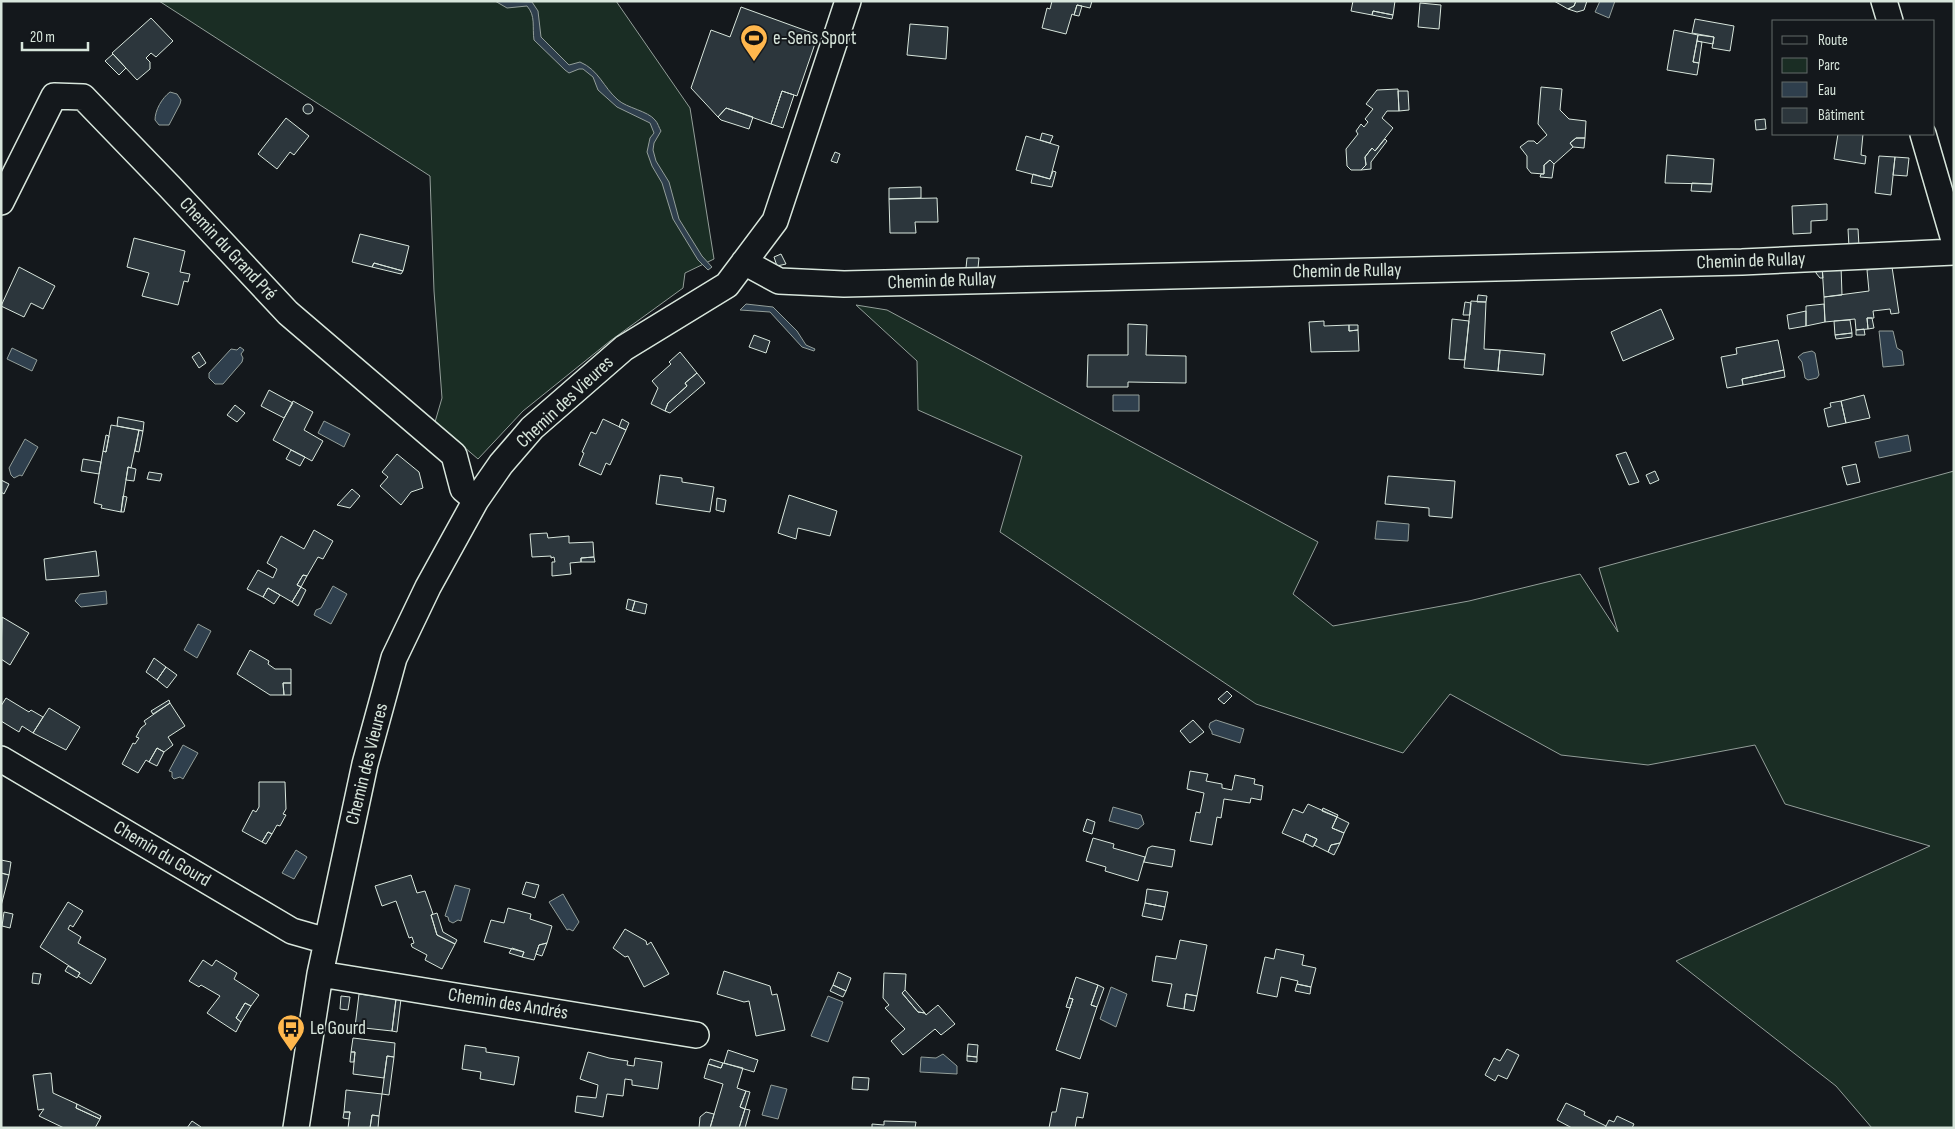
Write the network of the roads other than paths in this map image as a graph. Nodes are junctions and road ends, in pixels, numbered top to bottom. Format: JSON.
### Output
{"nodes":[{"id":1,"x":848,"y":1,"type":"edge"},
{"id":2,"x":1884,"y":1,"type":"edge"},
{"id":3,"x":1890,"y":20,"type":"edge"},
{"id":4,"x":1923,"y":135,"type":"edge"},
{"id":5,"x":1,"y":202,"type":"edge"},
{"id":6,"x":1954,"y":240,"type":"edge"},
{"id":7,"x":1954,"y":252,"type":"edge"},
{"id":8,"x":744,"y":262,"type":"junction"},
{"id":9,"x":476,"y":500,"type":"junction"},
{"id":10,"x":1,"y":759,"type":"edge"},
{"id":11,"x":327,"y":941,"type":"junction"},
{"id":12,"x":320,"y":974,"type":"junction"},
{"id":13,"x":696,"y":1034,"type":"dead end"},
{"id":14,"x":296,"y":1128,"type":"edge"}],
"edges":[{"from":1,"to":8,"type":"street","name":"Chemin des Vieures"},
{"from":2,"to":3,"type":"street"},
{"from":4,"to":6,"type":"street"},
{"from":5,"to":9,"type":"street","name":"Chemin du Grand Pré"},
{"from":7,"to":8,"type":"street","name":"Chemin de Rullay"},
{"from":8,"to":9,"type":"street","name":"Chemin des Vieures"},
{"from":9,"to":11,"type":"street","name":"Chemin des Vieures"},
{"from":10,"to":11,"type":"street","name":"Chemin du Gourd"},
{"from":11,"to":12,"type":"street"},
{"from":12,"to":13,"type":"street","name":"Chemin des Andrés"},
{"from":12,"to":14,"type":"street"}]}
